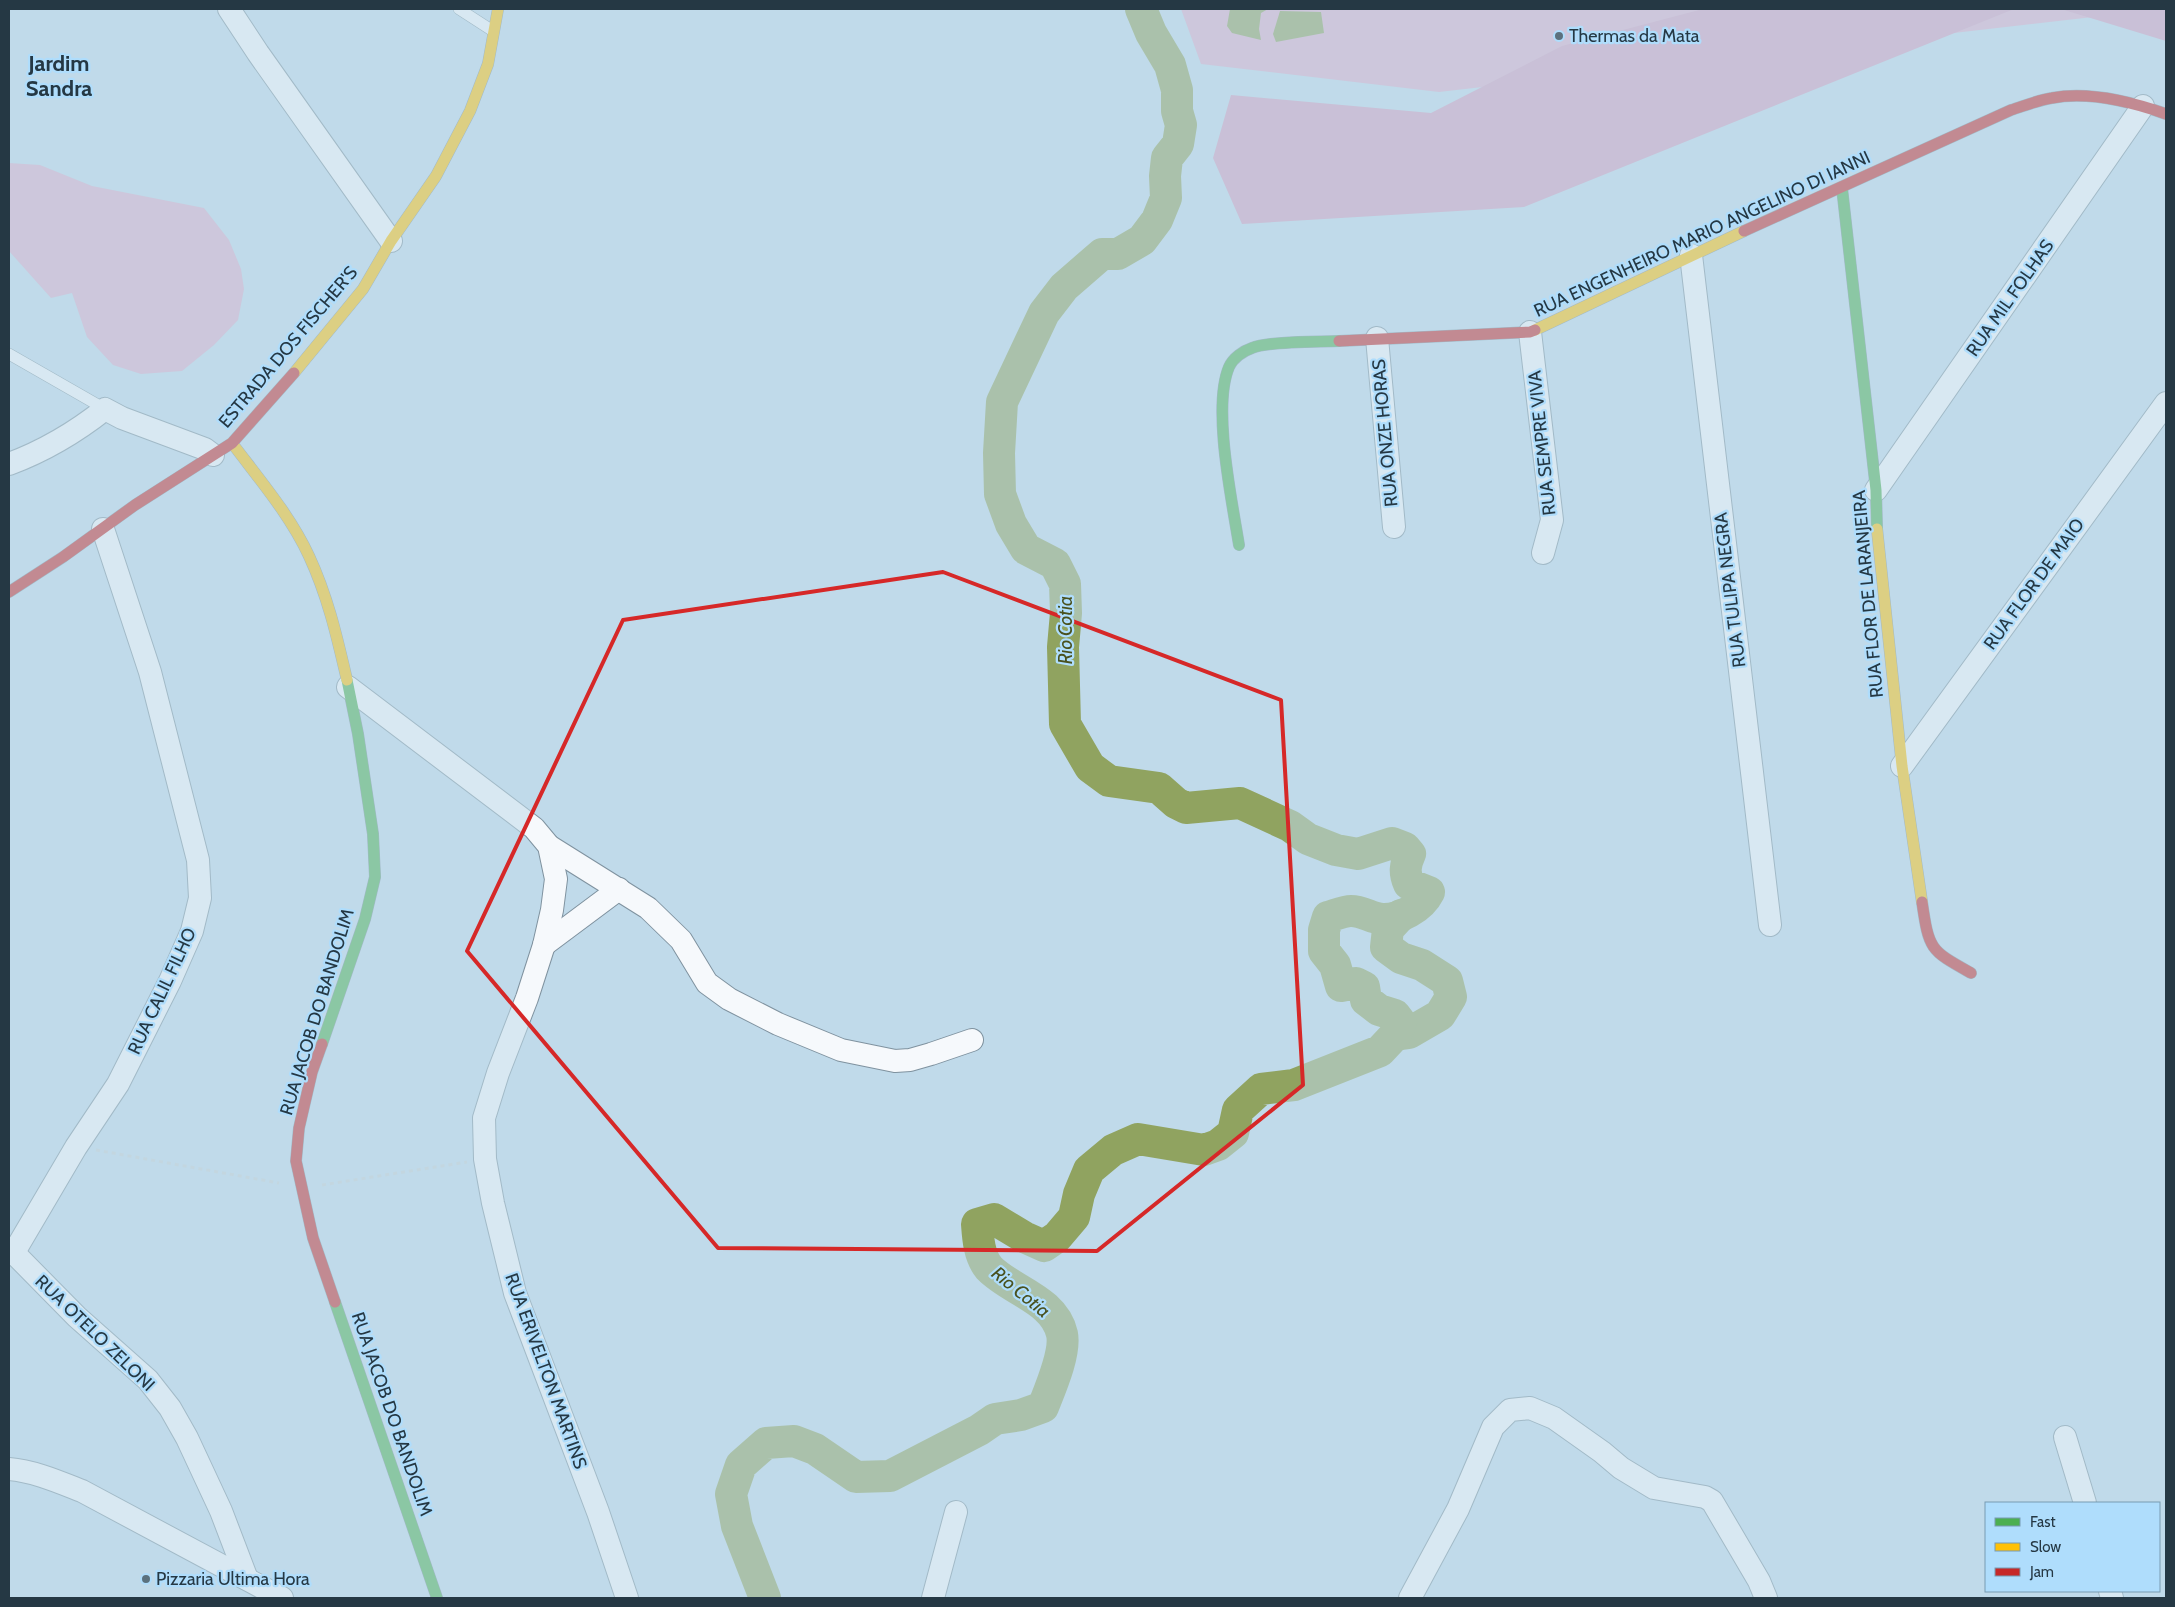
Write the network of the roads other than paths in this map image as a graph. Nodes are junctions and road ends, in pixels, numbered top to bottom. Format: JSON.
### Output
{"nodes":[{"id":1,"x":229,"y":9,"type":"edge"},
{"id":2,"x":459,"y":9,"type":"edge"},
{"id":3,"x":498,"y":9,"type":"edge"},
{"id":4,"x":493,"y":31,"type":"junction"},
{"id":5,"x":2143,"y":106,"type":"junction"},
{"id":6,"x":2166,"y":114,"type":"edge"},
{"id":7,"x":1842,"y":188,"type":"junction"},
{"id":8,"x":391,"y":241,"type":"junction"},
{"id":9,"x":1691,"y":255,"type":"junction"},
{"id":10,"x":1530,"y":332,"type":"junction"},
{"id":11,"x":1377,"y":338,"type":"junction"},
{"id":12,"x":9,"y":354,"type":"edge"},
{"id":13,"x":2166,"y":402,"type":"edge"},
{"id":14,"x":105,"y":409,"type":"junction"},
{"id":15,"x":232,"y":443,"type":"junction"},
{"id":16,"x":213,"y":455,"type":"junction"},
{"id":17,"x":9,"y":464,"type":"edge"},
{"id":18,"x":1876,"y":490,"type":"junction"},
{"id":19,"x":1394,"y":527,"type":"dead end"},
{"id":20,"x":103,"y":529,"type":"junction"},
{"id":21,"x":1239,"y":545,"type":"dead end"},
{"id":22,"x":1543,"y":553,"type":"dead end"},
{"id":23,"x":9,"y":592,"type":"edge"},
{"id":24,"x":348,"y":687,"type":"junction"},
{"id":25,"x":1902,"y":766,"type":"junction"},
{"id":26,"x":549,"y":846,"type":"junction"},
{"id":27,"x":619,"y":889,"type":"junction"},
{"id":28,"x":1770,"y":925,"type":"dead end"},
{"id":29,"x":544,"y":945,"type":"junction"},
{"id":30,"x":1972,"y":973,"type":"dead end"},
{"id":31,"x":972,"y":1040,"type":"dead end"},
{"id":32,"x":11,"y":1251,"type":"edge"},
{"id":33,"x":2065,"y":1437,"type":"dead end"},
{"id":34,"x":9,"y":1469,"type":"edge"},
{"id":35,"x":2085,"y":1502,"type":"edge"},
{"id":36,"x":956,"y":1512,"type":"dead end"},
{"id":37,"x":247,"y":1579,"type":"junction"},
{"id":38,"x":282,"y":1598,"type":"edge"},
{"id":39,"x":437,"y":1598,"type":"edge"},
{"id":40,"x":627,"y":1598,"type":"edge"},
{"id":41,"x":933,"y":1598,"type":"edge"},
{"id":42,"x":1410,"y":1598,"type":"edge"},
{"id":43,"x":1766,"y":1598,"type":"edge"}],
"edges":[{"from":1,"to":8,"type":"street"},
{"from":2,"to":4,"type":"lane"},
{"from":3,"to":4,"type":"street","name":"ESTRADA DOS FISCHER'S"},
{"from":4,"to":8,"type":"street","name":"ESTRADA DOS FISCHER'S"},
{"from":5,"to":6,"type":"street","name":"RUA ENGENHEIRO MARIO ANGELINO DI IANNI"},
{"from":5,"to":7,"type":"street","name":"RUA ENGENHEIRO MARIO ANGELINO DI IANNI"},
{"from":5,"to":18,"type":"street","name":"RUA MIL FOLHAS"},
{"from":7,"to":9,"type":"street","name":"RUA ENGENHEIRO MARIO ANGELINO DI IANNI"},
{"from":7,"to":18,"type":"street","name":"RUA FLOR DE LARANJEIRA"},
{"from":8,"to":15,"type":"street","name":"ESTRADA DOS FISCHER'S"},
{"from":9,"to":10,"type":"street","name":"RUA ENGENHEIRO MARIO ANGELINO DI IANNI"},
{"from":9,"to":28,"type":"street","name":"RUA TULIPA NEGRA"},
{"from":10,"to":11,"type":"street","name":"RUA ENGENHEIRO MARIO ANGELINO DI IANNI"},
{"from":10,"to":22,"type":"street","name":"RUA SEMPRE VIVA"},
{"from":11,"to":19,"type":"street","name":"RUA ONZE HORAS"},
{"from":11,"to":21,"type":"street","name":"RUA ENGENHEIRO MARIO ANGELINO DI IANNI"},
{"from":12,"to":14,"type":"lane"},
{"from":13,"to":25,"type":"street","name":"RUA FLOR DE MAIO"},
{"from":14,"to":16,"type":"street"},
{"from":14,"to":17,"type":"street"},
{"from":15,"to":16,"type":"street","name":"ESTRADA DOS FISCHER'S"},
{"from":15,"to":24,"type":"street","name":"RUA JACOB DO BANDOLIM"},
{"from":16,"to":20,"type":"street","name":"ESTRADA DOS FISCHER'S"},
{"from":18,"to":25,"type":"street","name":"RUA FLOR DE LARANJEIRA"},
{"from":20,"to":23,"type":"street","name":"ESTRADA DOS FISCHER'S"},
{"from":20,"to":32,"type":"street","name":"RUA CALIL FILHO"},
{"from":24,"to":26,"type":"street"},
{"from":24,"to":39,"type":"street","name":"RUA JACOB DO BANDOLIM"},
{"from":25,"to":30,"type":"street","name":"RUA FLOR DE LARANJEIRA"},
{"from":26,"to":27,"type":"street"},
{"from":26,"to":29,"type":"street","name":"RUA ERIVELTON MARTINS"},
{"from":27,"to":29,"type":"street"},
{"from":27,"to":31,"type":"street"},
{"from":29,"to":40,"type":"street","name":"RUA ERIVELTON MARTINS"},
{"from":32,"to":37,"type":"street","name":"RUA OTELO ZELONI"},
{"from":33,"to":35,"type":"street"},
{"from":34,"to":37,"type":"street"},
{"from":36,"to":41,"type":"street"},
{"from":37,"to":38,"type":"street"},
{"from":42,"to":43,"type":"street"}]}
